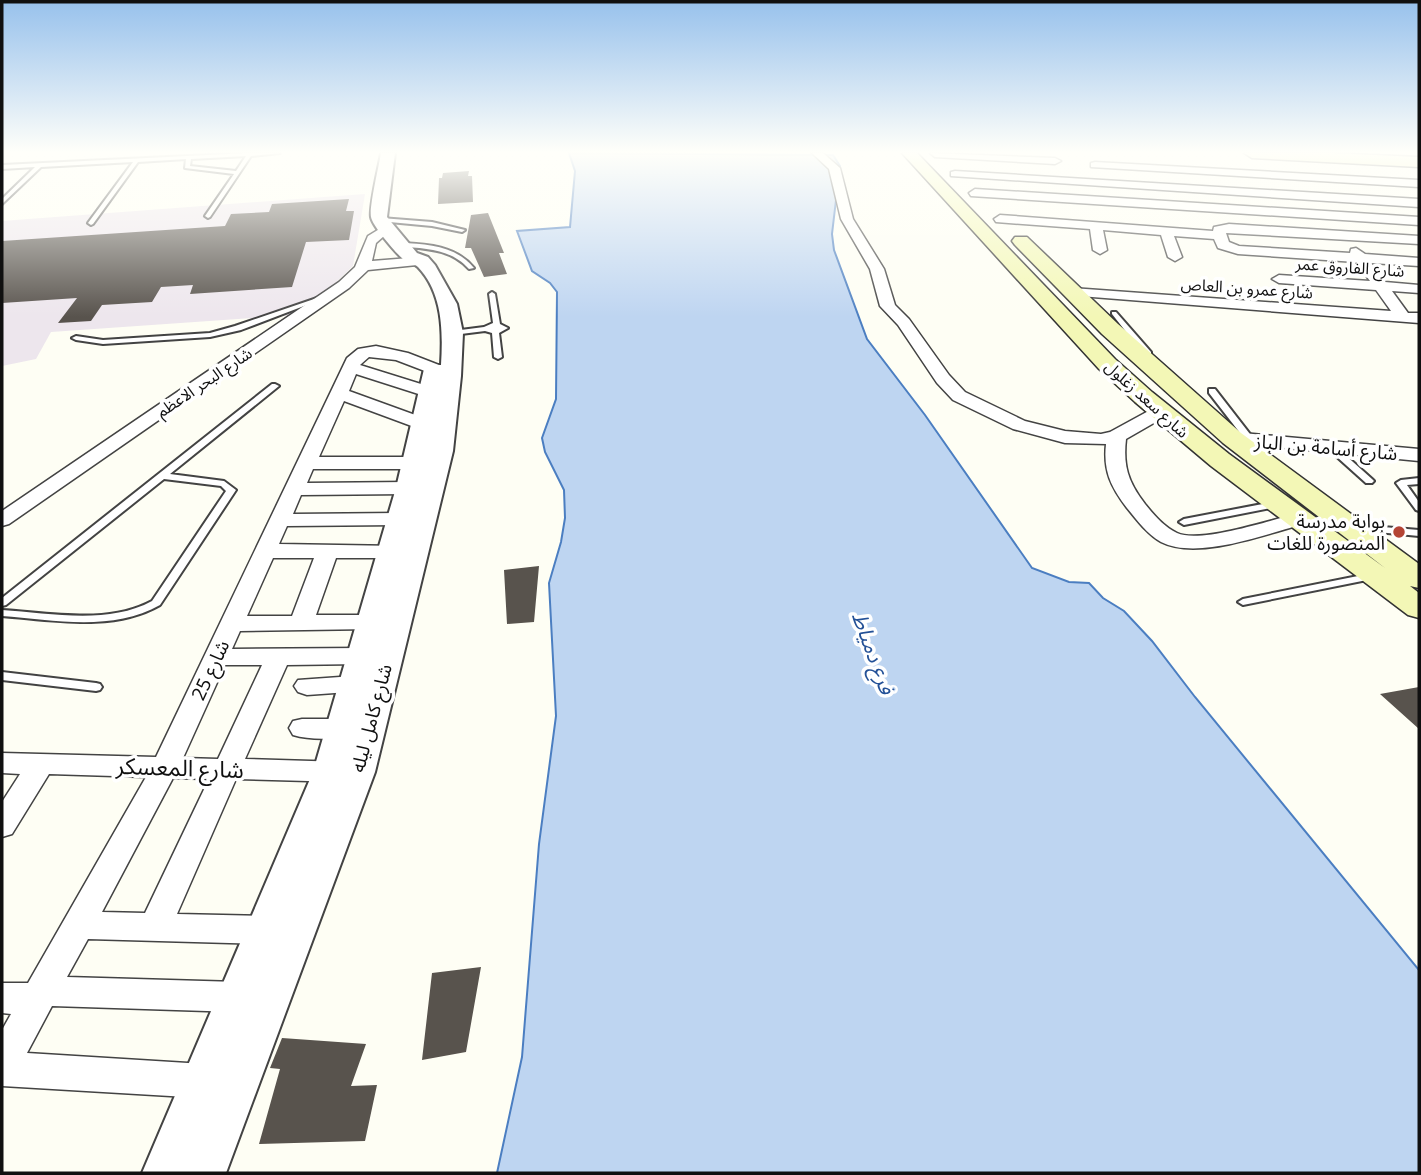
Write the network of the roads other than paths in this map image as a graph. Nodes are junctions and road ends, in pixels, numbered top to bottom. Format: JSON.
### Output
{"nodes":[{"id":1,"x":102,"y":208,"type":"edge"},
{"id":2,"x":214,"y":208,"type":"edge"},
{"id":3,"x":379,"y":208,"type":"edge"},
{"id":4,"x":844,"y":208,"type":"edge"},
{"id":5,"x":972,"y":208,"type":"edge"},
{"id":6,"x":986,"y":208,"type":"edge"},
{"id":7,"x":1103,"y":208,"type":"edge"},
{"id":8,"x":1198,"y":208,"type":"edge"},
{"id":9,"x":1324,"y":208,"type":"edge"},
{"id":10,"x":208,"y":216,"type":"dead end"},
{"id":11,"x":1330,"y":216,"type":"junction"},
{"id":12,"x":1419,"y":221,"type":"edge"},
{"id":13,"x":91,"y":223,"type":"dead end"},
{"id":14,"x":383,"y":224,"type":"junction"},
{"id":15,"x":1102,"y":226,"type":"junction"},
{"id":16,"x":462,"y":230,"type":"dead end"},
{"id":17,"x":1166,"y":231,"type":"junction"},
{"id":18,"x":1219,"y":235,"type":"junction"},
{"id":19,"x":1344,"y":235,"type":"junction"},
{"id":20,"x":1007,"y":238,"type":"junction"},
{"id":21,"x":1419,"y":240,"type":"edge"},
{"id":22,"x":1100,"y":250,"type":"dead end"},
{"id":23,"x":411,"y":257,"type":"junction"},
{"id":24,"x":1175,"y":257,"type":"dead end"},
{"id":25,"x":1361,"y":258,"type":"junction"},
{"id":26,"x":1419,"y":262,"type":"edge"},
{"id":27,"x":363,"y":266,"type":"junction"},
{"id":28,"x":471,"y":268,"type":"dead end"},
{"id":29,"x":1279,"y":279,"type":"dead end"},
{"id":30,"x":1381,"y":286,"type":"junction"},
{"id":31,"x":1419,"y":289,"type":"edge"},
{"id":32,"x":1072,"y":292,"type":"junction"},
{"id":33,"x":332,"y":294,"type":"junction"},
{"id":34,"x":492,"y":294,"type":"dead end"},
{"id":35,"x":1114,"y":313,"type":"dead end"},
{"id":36,"x":1403,"y":317,"type":"junction"},
{"id":37,"x":1419,"y":318,"type":"edge"},
{"id":38,"x":496,"y":328,"type":"junction"},
{"id":39,"x":444,"y":335,"type":"junction"},
{"id":40,"x":76,"y":338,"type":"dead end"},
{"id":41,"x":1138,"y":354,"type":"junction"},
{"id":42,"x":498,"y":356,"type":"dead end"},
{"id":43,"x":439,"y":379,"type":"junction"},
{"id":44,"x":275,"y":386,"type":"dead end"},
{"id":45,"x":1212,"y":391,"type":"dead end"},
{"id":46,"x":339,"y":393,"type":"junction"},
{"id":47,"x":1160,"y":412,"type":"junction"},
{"id":48,"x":423,"y":425,"type":"junction"},
{"id":49,"x":1117,"y":436,"type":"junction"},
{"id":50,"x":1241,"y":439,"type":"junction"},
{"id":51,"x":1330,"y":446,"type":"junction"},
{"id":52,"x":1419,"y":455,"type":"edge"},
{"id":53,"x":306,"y":463,"type":"junction"},
{"id":54,"x":411,"y":475,"type":"junction"},
{"id":55,"x":162,"y":476,"type":"junction"},
{"id":56,"x":1369,"y":481,"type":"dead end"},
{"id":57,"x":1419,"y":481,"type":"edge"},
{"id":58,"x":294,"y":489,"type":"junction"},
{"id":59,"x":1278,"y":504,"type":"junction"},
{"id":60,"x":1419,"y":508,"type":"edge"},
{"id":61,"x":400,"y":519,"type":"junction"},
{"id":62,"x":1300,"y":519,"type":"junction"},
{"id":63,"x":2,"y":520,"type":"edge"},
{"id":64,"x":280,"y":520,"type":"junction"},
{"id":65,"x":1184,"y":522,"type":"dead end"},
{"id":66,"x":1352,"y":528,"type":"junction"},
{"id":67,"x":1419,"y":533,"type":"edge"},
{"id":68,"x":266,"y":551,"type":"junction"},
{"id":69,"x":327,"y":551,"type":"junction"},
{"id":70,"x":391,"y":551,"type":"junction"},
{"id":71,"x":1376,"y":575,"type":"junction"},
{"id":72,"x":1419,"y":579,"type":"edge"},
{"id":73,"x":2,"y":603,"type":"edge"},
{"id":74,"x":1243,"y":603,"type":"dead end"},
{"id":75,"x":1419,"y":608,"type":"edge"},
{"id":76,"x":2,"y":613,"type":"edge"},
{"id":77,"x":372,"y":622,"type":"junction"},
{"id":78,"x":301,"y":623,"type":"junction"},
{"id":79,"x":231,"y":624,"type":"junction"},
{"id":80,"x":216,"y":657,"type":"junction"},
{"id":81,"x":278,"y":657,"type":"junction"},
{"id":82,"x":359,"y":671,"type":"junction"},
{"id":83,"x":2,"y":676,"type":"edge"},
{"id":84,"x":307,"y":686,"type":"dead end"},
{"id":85,"x":96,"y":687,"type":"dead end"},
{"id":86,"x":302,"y":728,"type":"dead end"},
{"id":87,"x":342,"y":728,"type":"junction"},
{"id":88,"x":2,"y":763,"type":"edge"},
{"id":89,"x":41,"y":764,"type":"junction"},
{"id":90,"x":165,"y":767,"type":"junction"},
{"id":91,"x":227,"y":769,"type":"junction"},
{"id":92,"x":344,"y":772,"type":"junction"},
{"id":93,"x":2,"y":826,"type":"edge"},
{"id":94,"x":79,"y":925,"type":"junction"},
{"id":95,"x":155,"y":927,"type":"junction"},
{"id":96,"x":265,"y":930,"type":"junction"},
{"id":97,"x":41,"y":995,"type":"junction"},
{"id":98,"x":238,"y":996,"type":"junction"},
{"id":99,"x":2,"y":998,"type":"edge"},
{"id":100,"x":2,"y":1066,"type":"edge"},
{"id":101,"x":204,"y":1081,"type":"junction"},
{"id":102,"x":166,"y":1173,"type":"edge"},
{"id":103,"x":202,"y":1173,"type":"edge"}],
"edges":[{"from":1,"to":13,"type":"lane"},
{"from":2,"to":10,"type":"lane"},
{"from":3,"to":14,"type":"street"},
{"from":4,"to":49,"type":"street"},
{"from":5,"to":20,"type":"main road","name":"شارع سعد زغلول"},
{"from":6,"to":20,"type":"main road","name":"شارع سعد زغلول"},
{"from":7,"to":15,"type":"street"},
{"from":8,"to":11,"type":"street"},
{"from":9,"to":11,"type":"street"},
{"from":11,"to":12,"type":"street"},
{"from":11,"to":19,"type":"street"},
{"from":14,"to":16,"type":"lane"},
{"from":14,"to":23,"type":"street","name":"شارع كامل ليله"},
{"from":14,"to":27,"type":"street","name":"شارع البحر الاعظم"},
{"from":15,"to":17,"type":"street"},
{"from":15,"to":20,"type":"street"},
{"from":15,"to":22,"type":"street"},
{"from":17,"to":18,"type":"street"},
{"from":17,"to":24,"type":"street"},
{"from":18,"to":19,"type":"street"},
{"from":18,"to":25,"type":"street"},
{"from":19,"to":21,"type":"street"},
{"from":19,"to":25,"type":"street"},
{"from":20,"to":32,"type":"main road","name":"شارع سعد زغلول"},
{"from":20,"to":47,"type":"main road","name":"شارع سعد زغلول"},
{"from":23,"to":27,"type":"street"},
{"from":23,"to":28,"type":"lane"},
{"from":23,"to":39,"type":"street","name":"شارع كامل ليله"},
{"from":25,"to":26,"type":"street"},
{"from":25,"to":30,"type":"street"},
{"from":27,"to":33,"type":"street","name":"شارع البحر الاعظم"},
{"from":29,"to":30,"type":"street","name":"شارع الفاروق عمر"},
{"from":30,"to":31,"type":"street","name":"شارع الفاروق عمر"},
{"from":30,"to":36,"type":"street"},
{"from":32,"to":36,"type":"street","name":"شارع عمرو بن العاص"},
{"from":32,"to":41,"type":"main road","name":"شارع سعد زغلول"},
{"from":33,"to":40,"type":"lane"},
{"from":33,"to":63,"type":"street","name":"شارع البحر الاعظم"},
{"from":34,"to":38,"type":"lane"},
{"from":35,"to":41,"type":"lane"},
{"from":36,"to":37,"type":"street","name":"شارع عمرو بن العاص"},
{"from":38,"to":39,"type":"lane"},
{"from":38,"to":42,"type":"lane"},
{"from":39,"to":43,"type":"street","name":"شارع كامل ليله"},
{"from":41,"to":50,"type":"main road","name":"شارع سعد زغلول"},
{"from":43,"to":46,"type":"street","name":"شارع 25"},
{"from":43,"to":48,"type":"street","name":"شارع كامل ليله"},
{"from":43,"to":92,"type":"street","name":"شارع كامل ليله"},
{"from":44,"to":55,"type":"lane"},
{"from":45,"to":50,"type":"lane"},
{"from":46,"to":48,"type":"street"},
{"from":46,"to":53,"type":"street","name":"شارع 25"},
{"from":47,"to":49,"type":"street"},
{"from":47,"to":59,"type":"main road","name":"شارع سعد زغلول"},
{"from":48,"to":54,"type":"street","name":"شارع كامل ليله"},
{"from":49,"to":62,"type":"street"},
{"from":50,"to":51,"type":"street","name":"شارع أسامة بن الباز"},
{"from":50,"to":66,"type":"main road","name":"شارع سعد زغلول"},
{"from":51,"to":52,"type":"street","name":"شارع أسامة بن الباز"},
{"from":51,"to":56,"type":"lane"},
{"from":53,"to":54,"type":"street"},
{"from":53,"to":58,"type":"street","name":"شارع 25"},
{"from":54,"to":58,"type":"street"},
{"from":54,"to":61,"type":"street","name":"شارع كامل ليله"},
{"from":55,"to":73,"type":"lane"},
{"from":55,"to":76,"type":"lane"},
{"from":57,"to":60,"type":"lane"},
{"from":58,"to":64,"type":"street","name":"شارع 25"},
{"from":59,"to":62,"type":"main road","name":"شارع سعد زغلول"},
{"from":59,"to":65,"type":"lane"},
{"from":61,"to":64,"type":"street"},
{"from":61,"to":70,"type":"street","name":"شارع كامل ليله"},
{"from":62,"to":71,"type":"main road","name":"شارع سعد زغلول"},
{"from":64,"to":68,"type":"street","name":"شارع 25"},
{"from":66,"to":67,"type":"lane"},
{"from":66,"to":72,"type":"main road","name":"شارع سعد زغلول"},
{"from":68,"to":69,"type":"street"},
{"from":68,"to":79,"type":"street","name":"شارع 25"},
{"from":69,"to":70,"type":"street"},
{"from":69,"to":78,"type":"street"},
{"from":70,"to":77,"type":"street","name":"شارع كامل ليله"},
{"from":71,"to":74,"type":"lane"},
{"from":71,"to":75,"type":"main road","name":"شارع سعد زغلول"},
{"from":77,"to":78,"type":"street"},
{"from":77,"to":82,"type":"street","name":"شارع كامل ليله"},
{"from":78,"to":79,"type":"street"},
{"from":79,"to":80,"type":"street","name":"شارع 25"},
{"from":80,"to":81,"type":"street"},
{"from":80,"to":90,"type":"street","name":"شارع 25"},
{"from":81,"to":82,"type":"street"},
{"from":81,"to":91,"type":"street"},
{"from":82,"to":84,"type":"street"},
{"from":82,"to":87,"type":"street","name":"شارع كامل ليله"},
{"from":83,"to":85,"type":"lane"},
{"from":86,"to":87,"type":"street"},
{"from":87,"to":92,"type":"street","name":"شارع كامل ليله"},
{"from":88,"to":89,"type":"street","name":"شارع المعسكر"},
{"from":89,"to":90,"type":"street","name":"شارع المعسكر"},
{"from":89,"to":93,"type":"street"},
{"from":90,"to":91,"type":"street","name":"شارع المعسكر"},
{"from":90,"to":94,"type":"street","name":"شارع 25"},
{"from":91,"to":92,"type":"street","name":"شارع المعسكر"},
{"from":91,"to":95,"type":"street"},
{"from":92,"to":96,"type":"street","name":"شارع كامل ليله"},
{"from":92,"to":103,"type":"street","name":"شارع كامل ليله"},
{"from":94,"to":95,"type":"street"},
{"from":94,"to":97,"type":"street","name":"شارع 25"},
{"from":95,"to":96,"type":"street"},
{"from":96,"to":98,"type":"street","name":"شارع كامل ليله"},
{"from":97,"to":98,"type":"street"},
{"from":97,"to":99,"type":"street"},
{"from":97,"to":100,"type":"street","name":"شارع 25"},
{"from":98,"to":101,"type":"street","name":"شارع كامل ليله"},
{"from":100,"to":101,"type":"street"},
{"from":101,"to":102,"type":"street","name":"شارع كامل ليله"}]}
